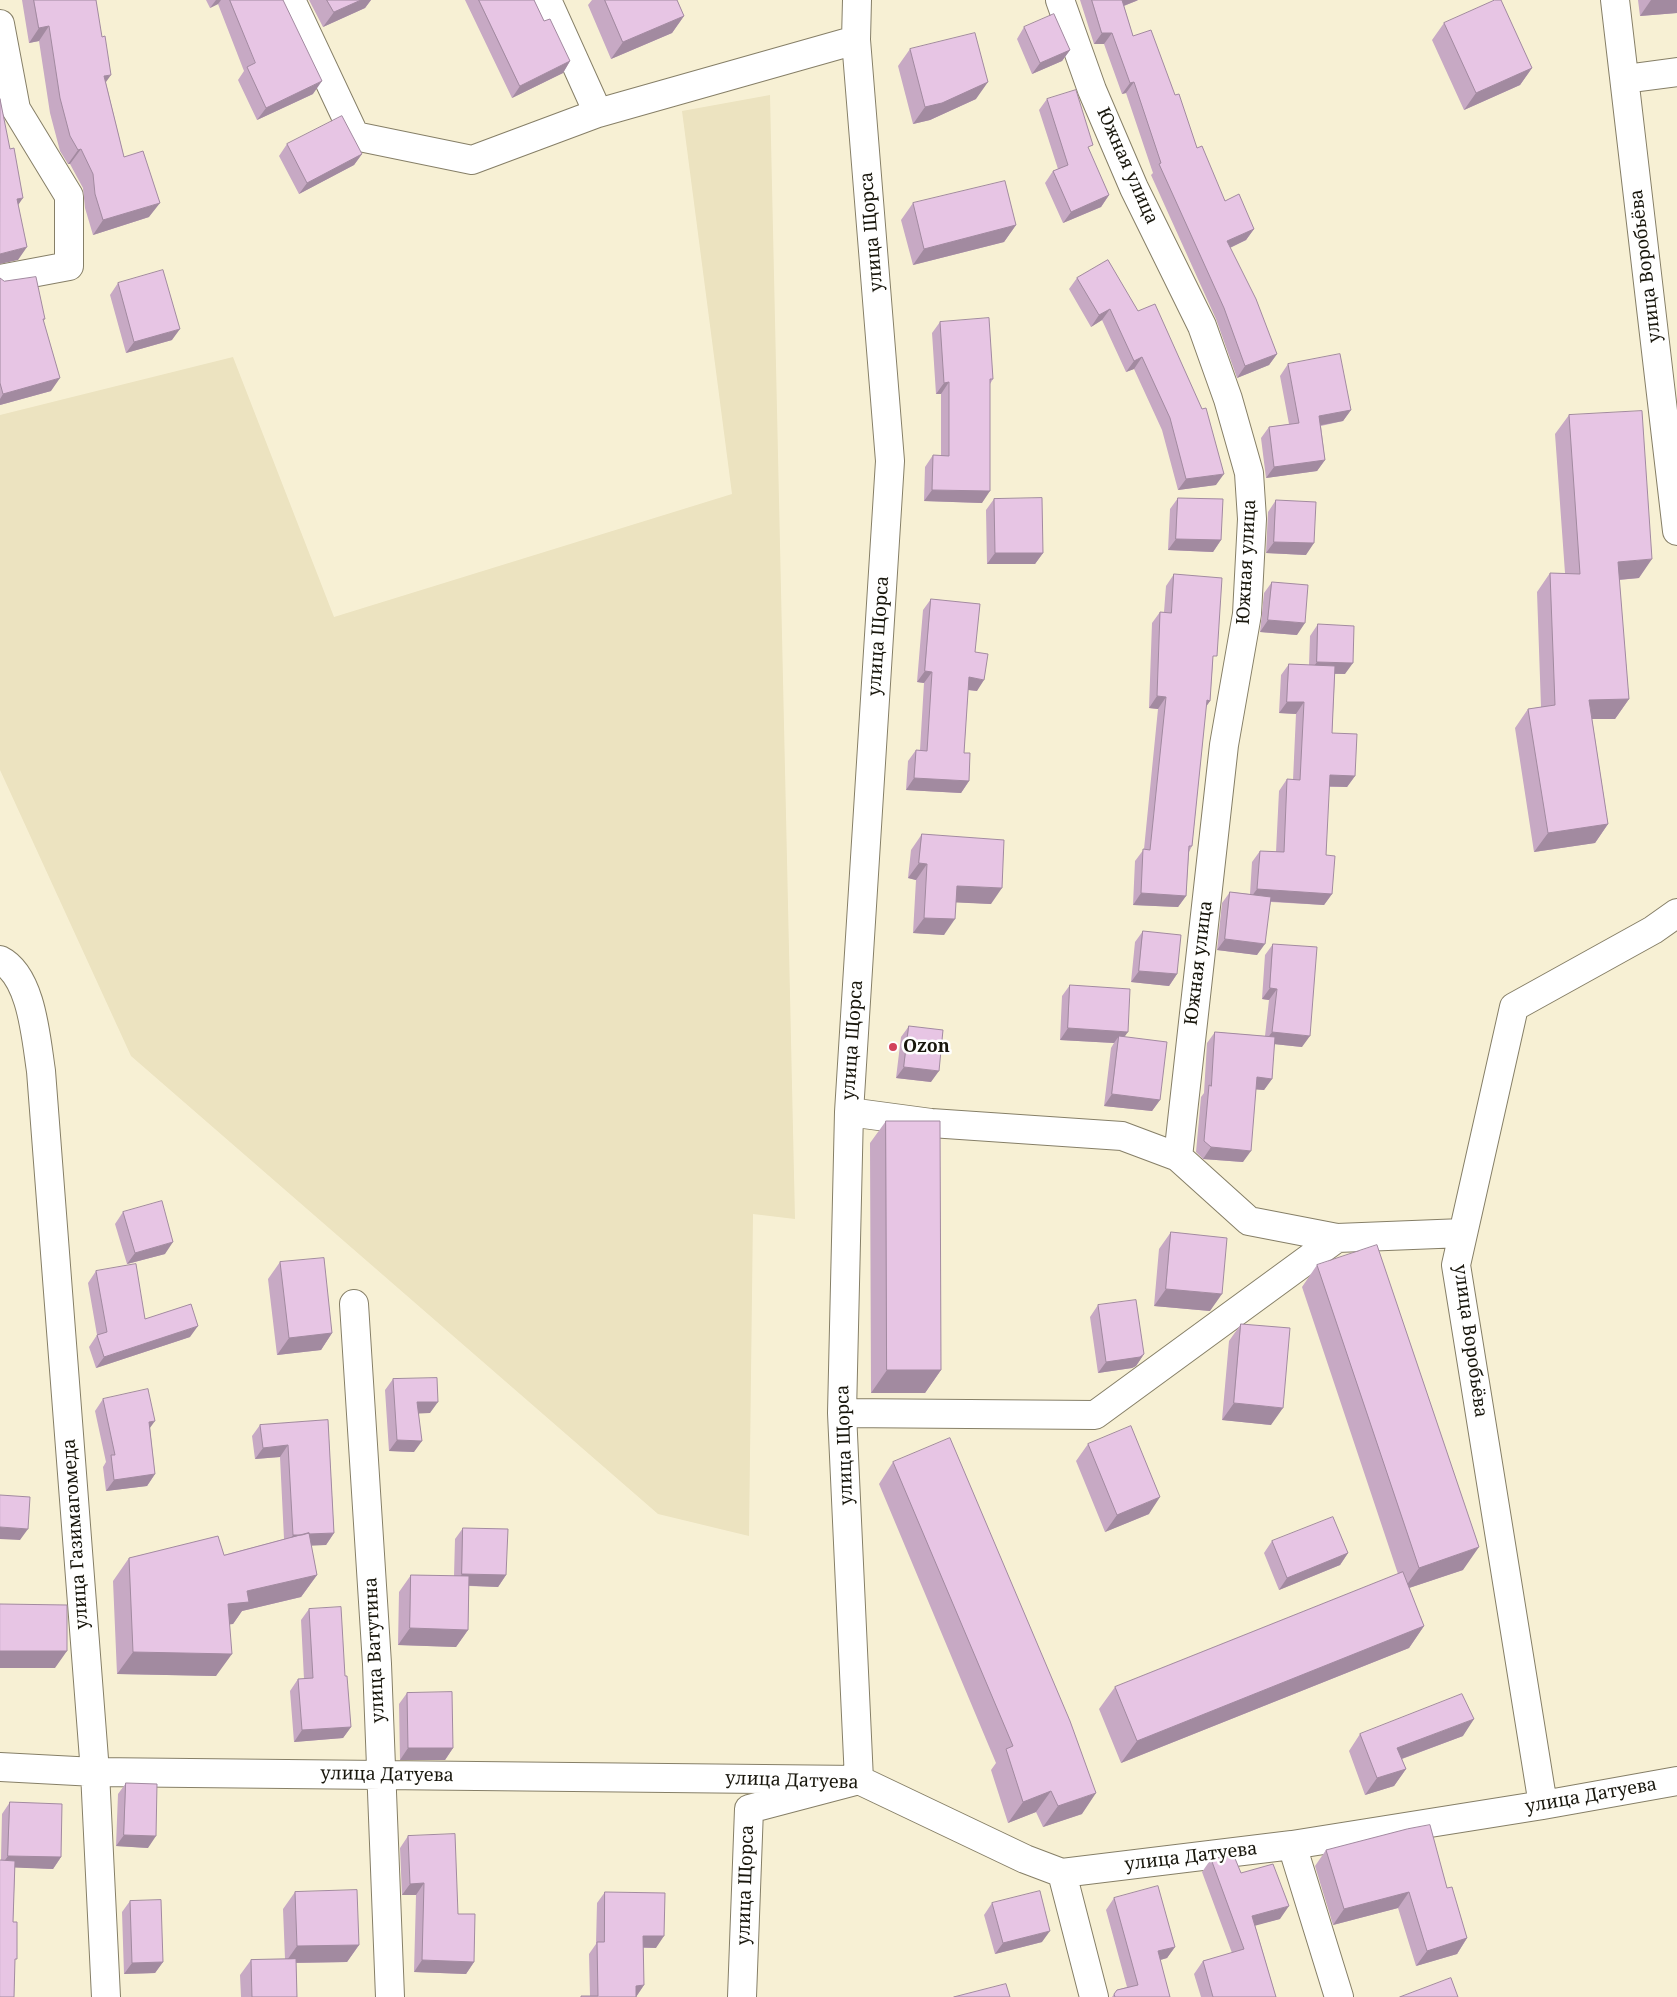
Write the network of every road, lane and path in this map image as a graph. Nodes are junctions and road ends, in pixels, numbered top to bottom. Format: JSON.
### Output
{"nodes":[{"id":1,"x":291,"y":0,"type":"edge"},
{"id":2,"x":547,"y":0,"type":"edge"},
{"id":3,"x":856,"y":0,"type":"edge"},
{"id":4,"x":1060,"y":0,"type":"edge"},
{"id":5,"x":1616,"y":0,"type":"edge"},
{"id":6,"x":0,"y":24,"type":"edge"},
{"id":7,"x":856,"y":40,"type":"junction"},
{"id":8,"x":1677,"y":72,"type":"edge"},
{"id":9,"x":1625,"y":79,"type":"junction"},
{"id":10,"x":598,"y":113,"type":"junction"},
{"id":11,"x":0,"y":279,"type":"edge"},
{"id":12,"x":1677,"y":531,"type":"edge"},
{"id":13,"x":1677,"y":912,"type":"edge"},
{"id":14,"x":0,"y":960,"type":"edge"},
{"id":15,"x":849,"y":1112,"type":"junction"},
{"id":16,"x":1178,"y":1157,"type":"junction"},
{"id":17,"x":1463,"y":1233,"type":"junction"},
{"id":18,"x":1336,"y":1238,"type":"junction"},
{"id":19,"x":354,"y":1304,"type":"dead end"},
{"id":20,"x":842,"y":1413,"type":"junction"},
{"id":21,"x":0,"y":1767,"type":"edge"},
{"id":22,"x":94,"y":1772,"type":"junction"},
{"id":23,"x":381,"y":1775,"type":"junction"},
{"id":24,"x":859,"y":1780,"type":"junction"},
{"id":25,"x":1677,"y":1780,"type":"edge"},
{"id":26,"x":1543,"y":1805,"type":"junction"},
{"id":27,"x":1292,"y":1845,"type":"junction"},
{"id":28,"x":1062,"y":1873,"type":"junction"},
{"id":29,"x":106,"y":1997,"type":"edge"},
{"id":30,"x":390,"y":1997,"type":"edge"},
{"id":31,"x":742,"y":1997,"type":"edge"},
{"id":32,"x":1094,"y":1997,"type":"edge"},
{"id":33,"x":1339,"y":1997,"type":"edge"}],
"edges":[{"from":1,"to":10,"type":"street"},
{"from":2,"to":10,"type":"street"},
{"from":3,"to":7,"type":"street","name":"улица Щорса"},
{"from":4,"to":16,"type":"street","name":"Южная улица"},
{"from":5,"to":9,"type":"street","name":"улица Воробьёва"},
{"from":6,"to":11,"type":"street"},
{"from":7,"to":10,"type":"street"},
{"from":7,"to":15,"type":"street","name":"улица Щорса"},
{"from":8,"to":9,"type":"street"},
{"from":9,"to":12,"type":"street","name":"улица Воробьёва"},
{"from":13,"to":17,"type":"street","name":"улица Воробьёва"},
{"from":14,"to":22,"type":"street","name":"улица Газимагомеда"},
{"from":15,"to":16,"type":"street"},
{"from":15,"to":20,"type":"street","name":"улица Щорса"},
{"from":16,"to":18,"type":"street"},
{"from":17,"to":18,"type":"street"},
{"from":17,"to":26,"type":"street","name":"улица Воробьёва"},
{"from":18,"to":20,"type":"street"},
{"from":19,"to":23,"type":"street","name":"улица Ватутина"},
{"from":20,"to":24,"type":"street","name":"улица Щорса"},
{"from":21,"to":22,"type":"street","name":"улица Датуева"},
{"from":22,"to":23,"type":"street","name":"улица Датуева"},
{"from":22,"to":29,"type":"street","name":"улица Газимагомеда"},
{"from":23,"to":24,"type":"street","name":"улица Датуева"},
{"from":23,"to":30,"type":"street","name":"улица Ватутина"},
{"from":24,"to":28,"type":"street","name":"улица Датуева"},
{"from":24,"to":31,"type":"street","name":"улица Щорса"},
{"from":25,"to":26,"type":"street","name":"улица Датуева"},
{"from":26,"to":27,"type":"street","name":"улица Датуева"},
{"from":27,"to":28,"type":"street","name":"улица Датуева"},
{"from":27,"to":33,"type":"street"},
{"from":28,"to":32,"type":"street"}]}
